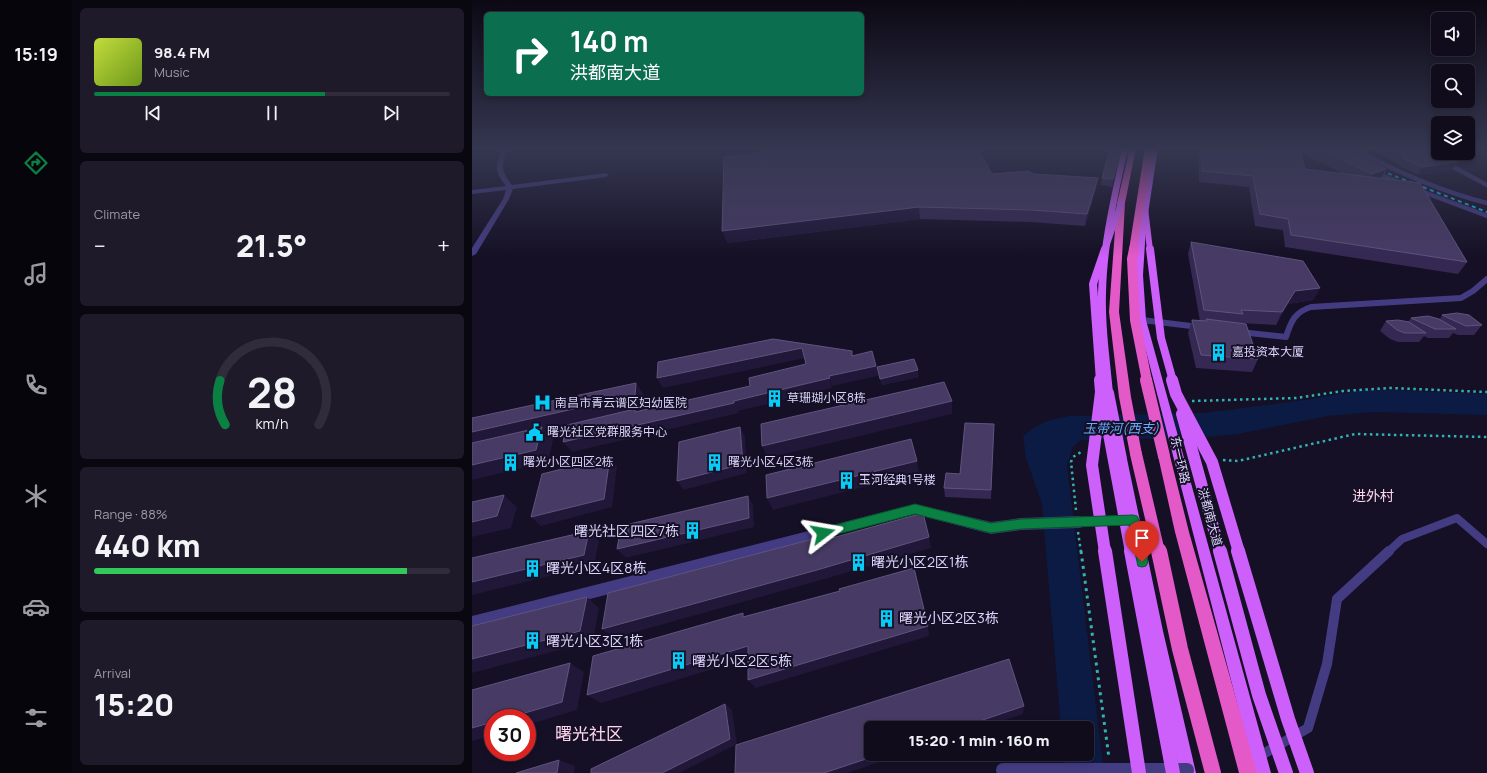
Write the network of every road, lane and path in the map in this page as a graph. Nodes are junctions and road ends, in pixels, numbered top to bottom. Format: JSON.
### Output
{"nodes":[{"id":1,"x":508,"y":184,"type":"edge"},
{"id":2,"x":533,"y":184,"type":"edge"},
{"id":3,"x":1117,"y":184,"type":"edge"},
{"id":4,"x":1125,"y":184,"type":"edge"},
{"id":5,"x":1144,"y":184,"type":"edge"},
{"id":6,"x":1149,"y":184,"type":"edge"},
{"id":7,"x":1403,"y":184,"type":"edge"},
{"id":8,"x":1429,"y":184,"type":"edge"},
{"id":9,"x":1408,"y":186,"type":"edge"},
{"id":10,"x":510,"y":187,"type":"junction"},
{"id":11,"x":1414,"y":189,"type":"edge"},
{"id":12,"x":1143,"y":191,"type":"junction"},
{"id":13,"x":472,"y":192,"type":"edge"},
{"id":14,"x":1121,"y":203,"type":"junction"},
{"id":15,"x":1487,"y":203,"type":"edge"},
{"id":16,"x":1487,"y":216,"type":"edge"},
{"id":17,"x":472,"y":254,"type":"edge"},
{"id":18,"x":1487,"y":279,"type":"edge"},
{"id":19,"x":1142,"y":320,"type":"junction"},
{"id":20,"x":1210,"y":328,"type":"edge"},
{"id":21,"x":1232,"y":331,"type":"edge"},
{"id":22,"x":1105,"y":392,"type":"junction"},
{"id":23,"x":1487,"y":392,"type":"edge"},
{"id":24,"x":1180,"y":397,"type":"junction"},
{"id":25,"x":578,"y":428,"type":"edge"},
{"id":26,"x":533,"y":439,"type":"edge"},
{"id":27,"x":1133,"y":520,"type":"junction"},
{"id":28,"x":1487,"y":544,"type":"edge"},
{"id":29,"x":472,"y":623,"type":"edge"},
{"id":30,"x":1258,"y":757,"type":"junction"},
{"id":31,"x":1003,"y":770,"type":"dead end"},
{"id":32,"x":1183,"y":772,"type":"edge"},
{"id":33,"x":1140,"y":773,"type":"edge"},
{"id":34,"x":1214,"y":773,"type":"edge"},
{"id":35,"x":1248,"y":773,"type":"edge"},
{"id":36,"x":1263,"y":773,"type":"edge"},
{"id":37,"x":1286,"y":773,"type":"edge"},
{"id":38,"x":1307,"y":773,"type":"edge"}],
"edges":[{"from":1,"to":10,"type":"street"},
{"from":2,"to":10,"type":"street"},
{"from":3,"to":22,"type":"main road"},
{"from":4,"to":14,"type":"highway"},
{"from":5,"to":12,"type":"highway","name":"东一环路","bridge":true},
{"from":6,"to":19,"type":"main road","name":"洪都南大道"},
{"from":7,"to":9,"type":"lane"},
{"from":8,"to":15,"type":"lane"},
{"from":10,"to":13,"type":"street"},
{"from":10,"to":17,"type":"street"},
{"from":11,"to":16,"type":"lane"},
{"from":12,"to":24,"type":"main road","bridge":true},
{"from":12,"to":35,"type":"highway","name":"东一环路","bridge":true},
{"from":14,"to":22,"type":"main road","bridge":true},
{"from":14,"to":34,"type":"highway","bridge":true},
{"from":18,"to":21,"type":"lane"},
{"from":19,"to":20,"type":"lane"},
{"from":19,"to":30,"type":"main road","name":"洪都南大道"},
{"from":22,"to":27,"type":"main road","bridge":true},
{"from":22,"to":32,"type":"main road","bridge":true},
{"from":22,"to":33,"type":"main road","bridge":true},
{"from":23,"to":24,"type":"path"},
{"from":24,"to":37,"type":"main road","bridge":true},
{"from":24,"to":38,"type":"main road","bridge":true},
{"from":25,"to":26,"type":"lane"},
{"from":27,"to":29,"type":"street","bridge":true},
{"from":27,"to":32,"type":"main road"},
{"from":28,"to":30,"type":"lane"},
{"from":30,"to":36,"type":"main road","name":"洪都南大道"},
{"from":31,"to":32,"type":"street","bridge":true}]}
